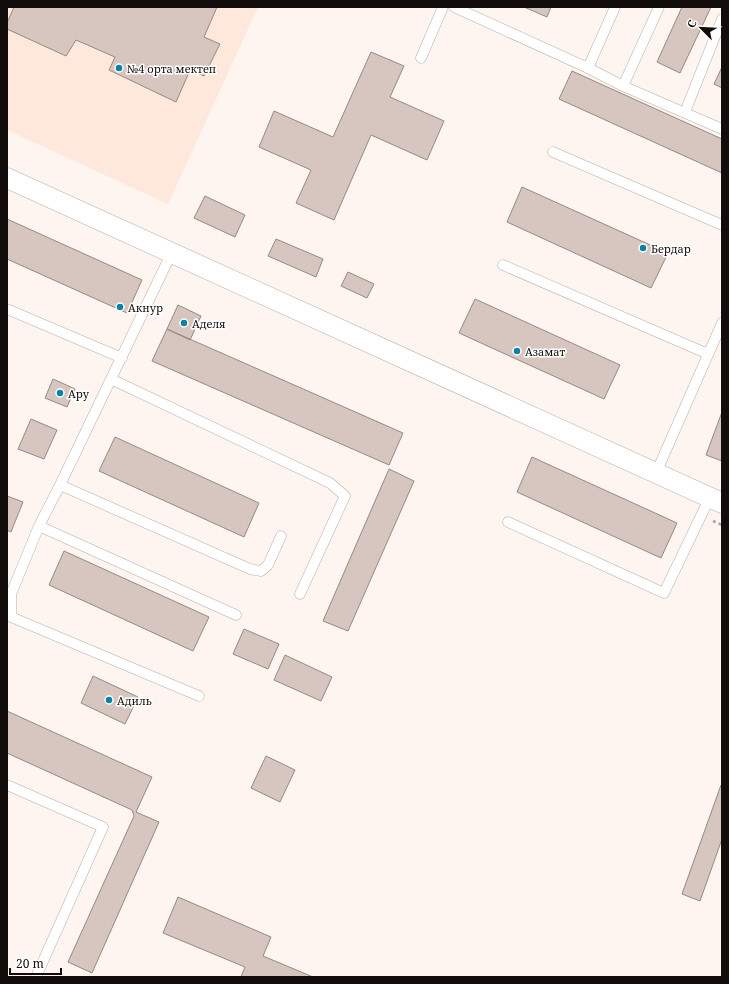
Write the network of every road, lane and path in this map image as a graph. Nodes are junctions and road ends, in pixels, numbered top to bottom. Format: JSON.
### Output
{"nodes":[{"id":1,"x":443,"y":7,"type":"edge"},
{"id":2,"x":454,"y":7,"type":"edge"},
{"id":3,"x":615,"y":7,"type":"edge"},
{"id":4,"x":659,"y":7,"type":"edge"},
{"id":5,"x":722,"y":19,"type":"edge"},
{"id":6,"x":421,"y":58,"type":"dead end"},
{"id":7,"x":588,"y":68,"type":"junction"},
{"id":8,"x":623,"y":86,"type":"junction"},
{"id":9,"x":685,"y":112,"type":"junction"},
{"id":10,"x":722,"y":129,"type":"edge"},
{"id":11,"x":553,"y":152,"type":"dead end"},
{"id":12,"x":7,"y":178,"type":"edge"},
{"id":13,"x":722,"y":225,"type":"edge"},
{"id":14,"x":172,"y":252,"type":"junction"},
{"id":15,"x":503,"y":265,"type":"dead end"},
{"id":16,"x":7,"y":309,"type":"edge"},
{"id":17,"x":722,"y":323,"type":"edge"},
{"id":18,"x":708,"y":354,"type":"junction"},
{"id":19,"x":122,"y":358,"type":"junction"},
{"id":20,"x":112,"y":379,"type":"junction"},
{"id":21,"x":656,"y":473,"type":"junction"},
{"id":22,"x":60,"y":485,"type":"junction"},
{"id":23,"x":716,"y":500,"type":"edge"},
{"id":24,"x":508,"y":522,"type":"dead end"},
{"id":25,"x":39,"y":526,"type":"junction"},
{"id":26,"x":281,"y":536,"type":"dead end"},
{"id":27,"x":300,"y":594,"type":"dead end"},
{"id":28,"x":236,"y":615,"type":"dead end"},
{"id":29,"x":199,"y":696,"type":"dead end"},
{"id":30,"x":7,"y":785,"type":"edge"},
{"id":31,"x":36,"y":977,"type":"edge"}],
"edges":[{"from":1,"to":6,"type":"lane"},
{"from":2,"to":7,"type":"lane"},
{"from":3,"to":7,"type":"lane"},
{"from":4,"to":8,"type":"lane"},
{"from":5,"to":9,"type":"lane"},
{"from":7,"to":8,"type":"lane"},
{"from":8,"to":9,"type":"lane"},
{"from":9,"to":10,"type":"lane"},
{"from":11,"to":13,"type":"lane"},
{"from":12,"to":14,"type":"street"},
{"from":14,"to":19,"type":"lane"},
{"from":14,"to":21,"type":"street"},
{"from":15,"to":18,"type":"lane"},
{"from":16,"to":19,"type":"lane"},
{"from":17,"to":18,"type":"lane"},
{"from":18,"to":21,"type":"lane"},
{"from":19,"to":20,"type":"lane"},
{"from":20,"to":22,"type":"lane"},
{"from":20,"to":27,"type":"lane"},
{"from":21,"to":23,"type":"street"},
{"from":22,"to":25,"type":"lane"},
{"from":22,"to":26,"type":"lane"},
{"from":23,"to":24,"type":"lane"},
{"from":25,"to":28,"type":"lane"},
{"from":25,"to":29,"type":"lane"},
{"from":30,"to":31,"type":"lane"}]}
